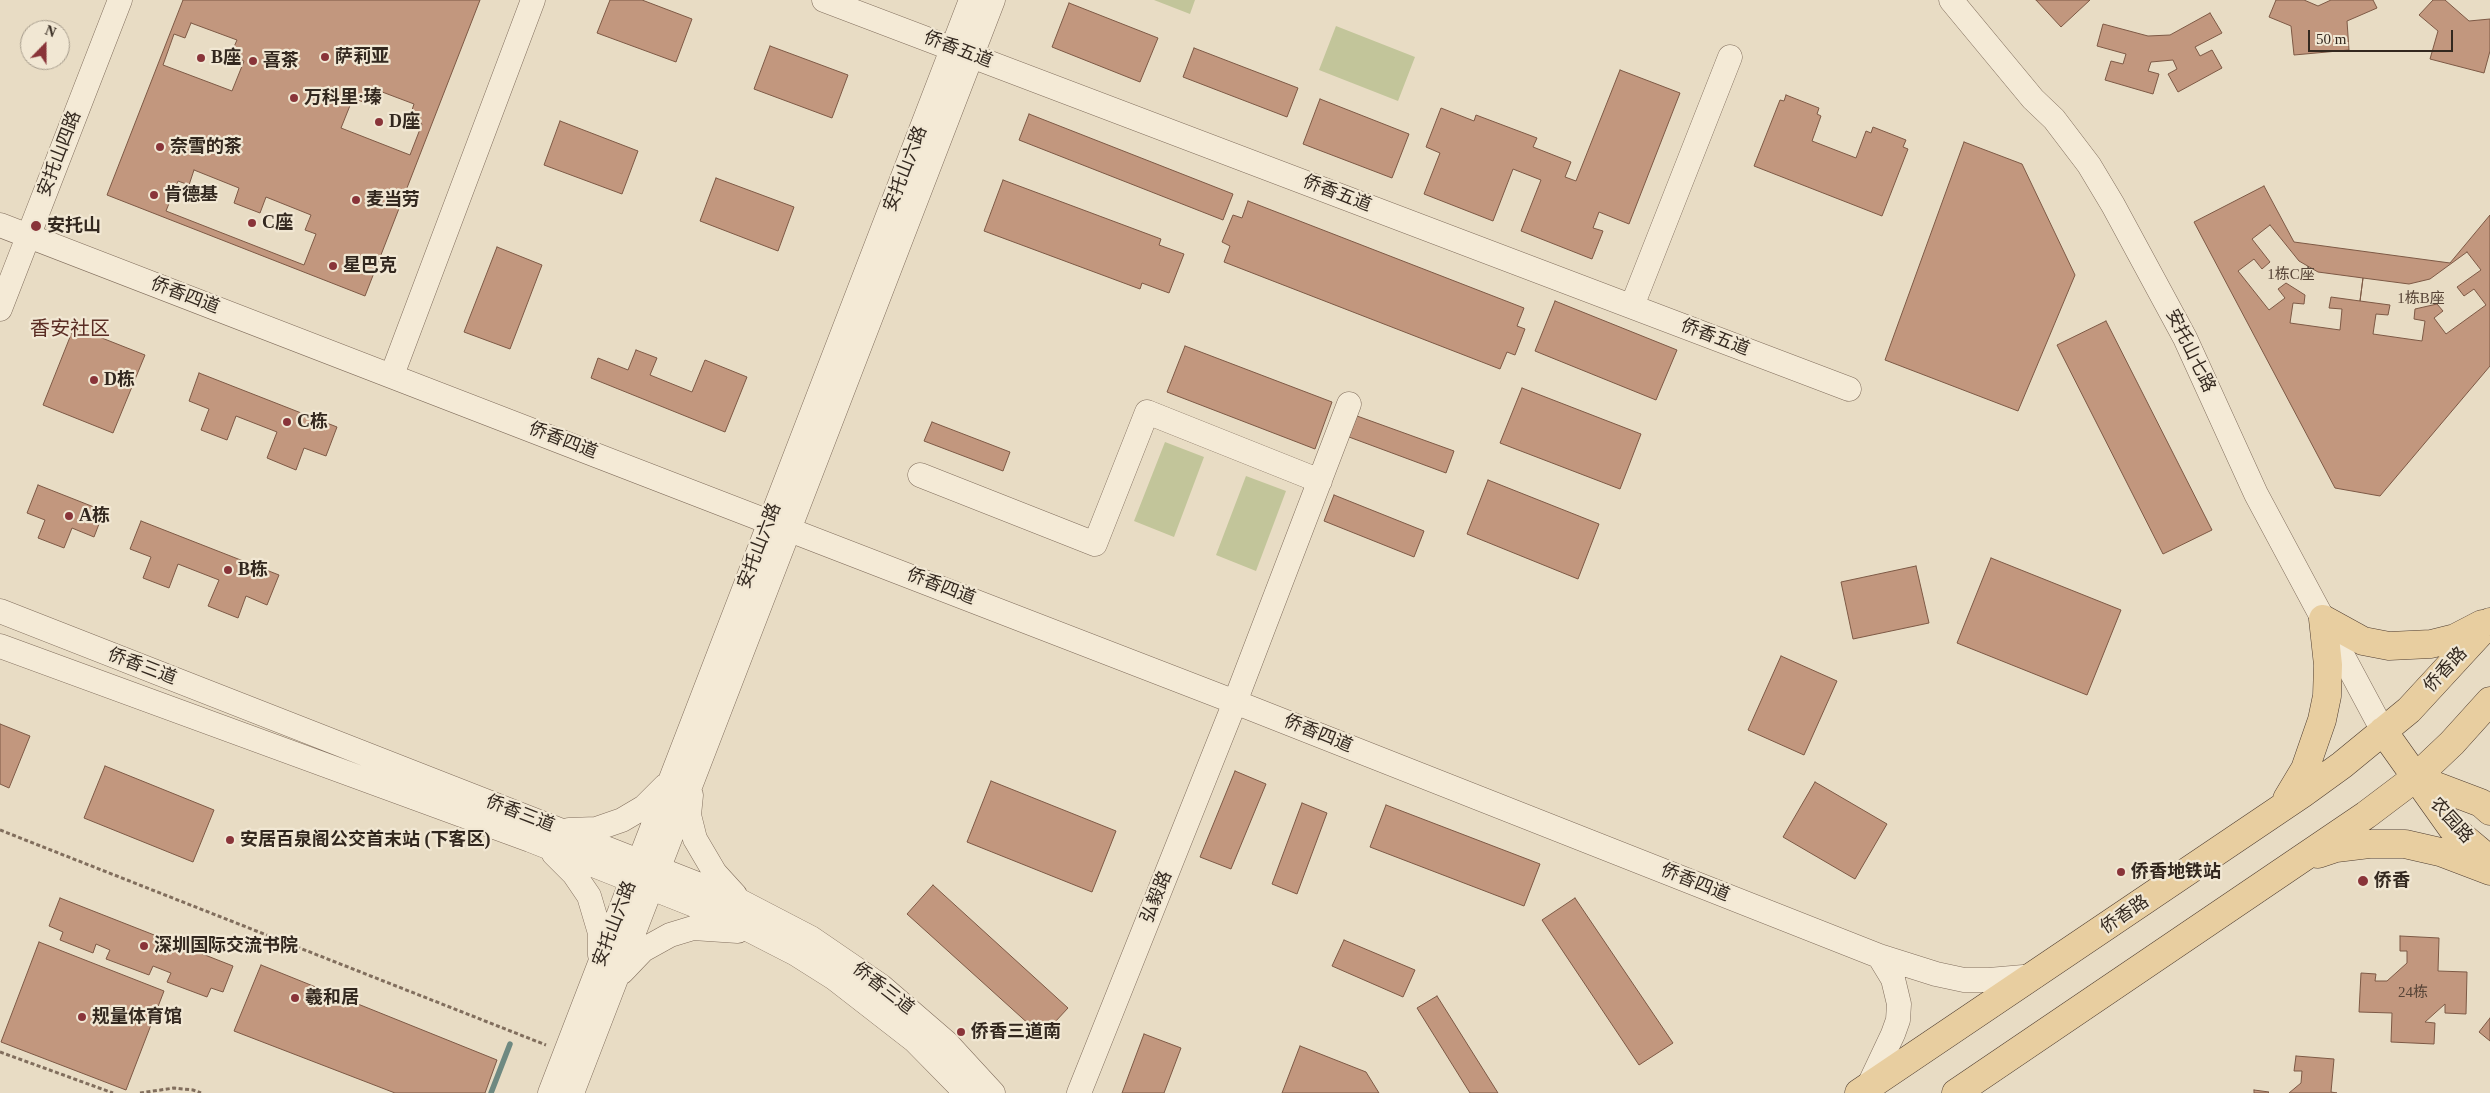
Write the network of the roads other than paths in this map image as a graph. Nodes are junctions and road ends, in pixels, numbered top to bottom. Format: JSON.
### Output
{"nodes":[{"id":1,"x":120,"y":0,"type":"edge"},
{"id":2,"x":533,"y":0,"type":"edge"},
{"id":3,"x":824,"y":0,"type":"edge"},
{"id":4,"x":971,"y":0,"type":"edge"},
{"id":5,"x":993,"y":0,"type":"edge"},
{"id":6,"x":1951,"y":0,"type":"edge"},
{"id":7,"x":962,"y":51,"type":"junction"},
{"id":8,"x":1730,"y":57,"type":"dead end"},
{"id":9,"x":0,"y":225,"type":"edge"},
{"id":10,"x":28,"y":235,"type":"junction"},
{"id":11,"x":1632,"y":306,"type":"junction"},
{"id":12,"x":0,"y":308,"type":"edge"},
{"id":13,"x":392,"y":376,"type":"junction"},
{"id":14,"x":1849,"y":389,"type":"dead end"},
{"id":15,"x":1349,"y":404,"type":"dead end"},
{"id":16,"x":920,"y":475,"type":"dead end"},
{"id":17,"x":1320,"y":481,"type":"junction"},
{"id":18,"x":779,"y":524,"type":"junction"},
{"id":19,"x":0,"y":611,"type":"edge"},
{"id":20,"x":2323,"y":619,"type":"junction"},
{"id":21,"x":2490,"y":621,"type":"edge"},
{"id":22,"x":0,"y":646,"type":"edge"},
{"id":23,"x":2490,"y":701,"type":"edge"},
{"id":24,"x":1235,"y":702,"type":"junction"},
{"id":25,"x":2383,"y":732,"type":"junction"},
{"id":26,"x":697,"y":765,"type":"junction"},
{"id":27,"x":672,"y":775,"type":"junction"},
{"id":28,"x":2415,"y":778,"type":"junction"},
{"id":29,"x":2278,"y":811,"type":"junction"},
{"id":30,"x":2490,"y":811,"type":"edge"},
{"id":31,"x":555,"y":828,"type":"junction"},
{"id":32,"x":530,"y":840,"type":"junction"},
{"id":33,"x":2490,"y":860,"type":"edge"},
{"id":34,"x":2294,"y":864,"type":"junction"},
{"id":35,"x":2490,"y":871,"type":"edge"},
{"id":36,"x":645,"y":874,"type":"junction"},
{"id":37,"x":755,"y":908,"type":"junction"},
{"id":38,"x":775,"y":943,"type":"junction"},
{"id":39,"x":1879,"y":956,"type":"junction"},
{"id":40,"x":598,"y":968,"type":"junction"},
{"id":41,"x":2035,"y":976,"type":"junction"},
{"id":42,"x":610,"y":993,"type":"junction"},
{"id":43,"x":1864,"y":1090,"type":"edge"},
{"id":44,"x":550,"y":1093,"type":"edge"},
{"id":45,"x":572,"y":1093,"type":"edge"},
{"id":46,"x":966,"y":1093,"type":"edge"},
{"id":47,"x":993,"y":1093,"type":"edge"},
{"id":48,"x":1079,"y":1093,"type":"edge"},
{"id":49,"x":1956,"y":1093,"type":"edge"}],
"edges":[{"from":1,"to":10,"type":"street","name":"安托山四路"},
{"from":2,"to":13,"type":"street"},
{"from":3,"to":7,"type":"street","name":"侨香五道"},
{"from":4,"to":7,"type":"street","name":"安托山六路"},
{"from":5,"to":7,"type":"street","name":"安托山六路"},
{"from":6,"to":20,"type":"street","name":"安托山七路"},
{"from":7,"to":11,"type":"street","name":"侨香五道"},
{"from":7,"to":18,"type":"street","name":"安托山六路"},
{"from":8,"to":11,"type":"street"},
{"from":9,"to":10,"type":"street","name":"侨香四道"},
{"from":10,"to":12,"type":"street","name":"安托山四路"},
{"from":10,"to":13,"type":"street","name":"侨香四道"},
{"from":11,"to":14,"type":"street","name":"侨香五道"},
{"from":13,"to":18,"type":"street","name":"侨香四道"},
{"from":15,"to":17,"type":"street","name":"弘毅路"},
{"from":16,"to":17,"type":"street"},
{"from":17,"to":24,"type":"street","name":"弘毅路"},
{"from":18,"to":24,"type":"street","name":"侨香四道"},
{"from":18,"to":26,"type":"street","name":"安托山六路"},
{"from":18,"to":27,"type":"street","name":"安托山六路"},
{"from":19,"to":31,"type":"street","name":"侨香三道"},
{"from":20,"to":21,"type":"main road"},
{"from":20,"to":25,"type":"street","name":"安托山七路"},
{"from":20,"to":29,"type":"main road"},
{"from":21,"to":25,"type":"main road","name":"侨香路"},
{"from":22,"to":32,"type":"street","name":"侨香三道"},
{"from":23,"to":28,"type":"main road"},
{"from":24,"to":39,"type":"street","name":"侨香四道"},
{"from":24,"to":48,"type":"street","name":"弘毅路"},
{"from":25,"to":28,"type":"main road","name":"农园路"},
{"from":25,"to":29,"type":"main road","name":"侨香路"},
{"from":26,"to":36,"type":"street","name":"安托山六路"},
{"from":26,"to":37,"type":"street"},
{"from":27,"to":31,"type":"street"},
{"from":27,"to":36,"type":"street","name":"安托山六路"},
{"from":28,"to":30,"type":"main road","name":"农园路"},
{"from":28,"to":33,"type":"main road","name":"农园路"},
{"from":28,"to":34,"type":"main road"},
{"from":29,"to":41,"type":"main road","name":"侨香路"},
{"from":31,"to":36,"type":"street","name":"侨香三道"},
{"from":32,"to":36,"type":"street","name":"侨香三道"},
{"from":32,"to":40,"type":"street"},
{"from":34,"to":35,"type":"main road"},
{"from":34,"to":49,"type":"main road"},
{"from":36,"to":37,"type":"street","name":"侨香三道"},
{"from":36,"to":38,"type":"street","name":"侨香三道"},
{"from":36,"to":40,"type":"street","name":"安托山六路"},
{"from":36,"to":42,"type":"street","name":"安托山六路"},
{"from":37,"to":47,"type":"street","name":"侨香三道"},
{"from":38,"to":42,"type":"street"},
{"from":38,"to":46,"type":"street","name":"侨香三道"},
{"from":39,"to":41,"type":"street","name":"侨香四道"},
{"from":39,"to":43,"type":"street"},
{"from":40,"to":44,"type":"street","name":"安托山六路"},
{"from":41,"to":43,"type":"main road","name":"侨香路"},
{"from":42,"to":45,"type":"street","name":"安托山六路"}]}
